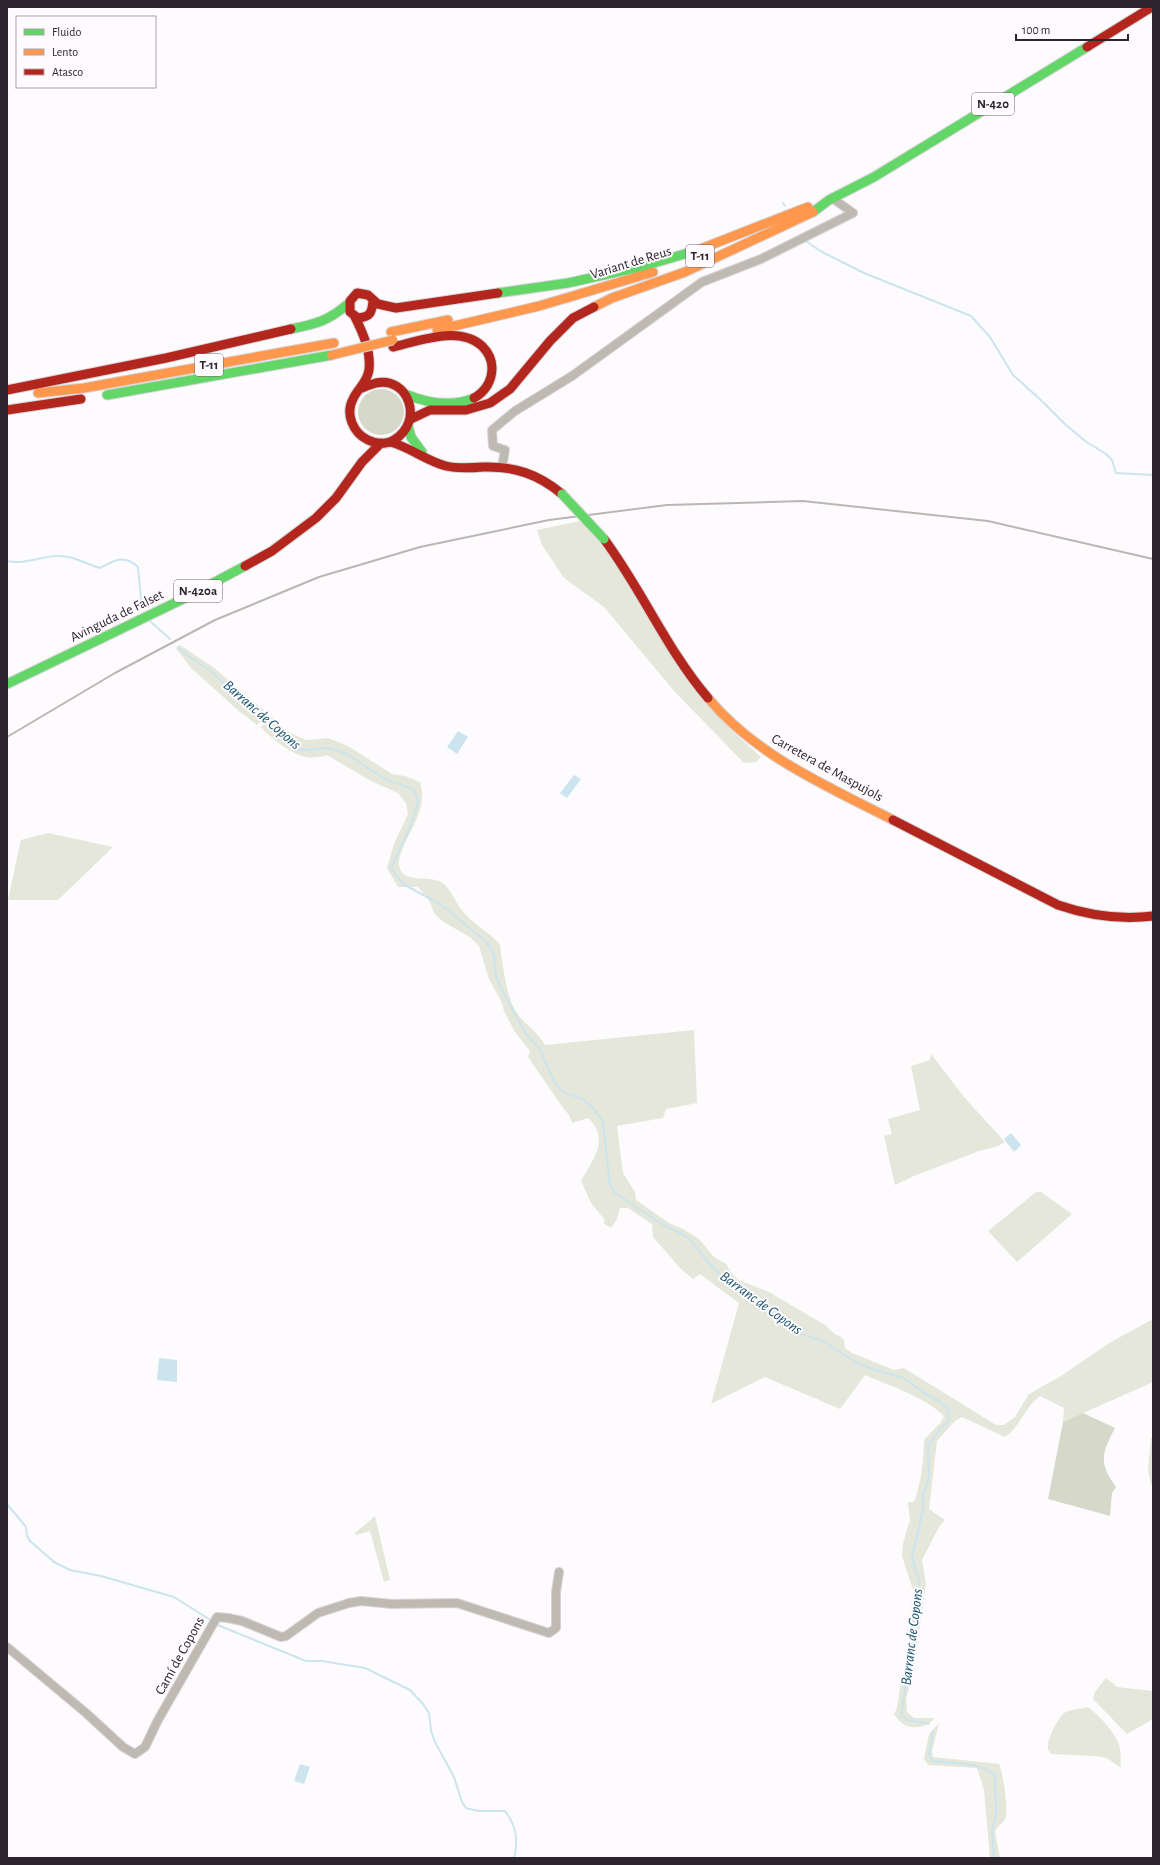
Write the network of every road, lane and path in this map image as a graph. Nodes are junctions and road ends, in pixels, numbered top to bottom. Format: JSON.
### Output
{"nodes":[{"id":1,"x":1152,"y":7,"type":"edge"},
{"id":2,"x":828,"y":200,"type":"junction"},
{"id":3,"x":373,"y":301,"type":"junction"},
{"id":4,"x":348,"y":304,"type":"junction"},
{"id":5,"x":355,"y":317,"type":"junction"},
{"id":6,"x":367,"y":317,"type":"junction"},
{"id":7,"x":352,"y":340,"type":"dead end"},
{"id":8,"x":392,"y":340,"type":"junction"},
{"id":9,"x":337,"y":342,"type":"dead end"},
{"id":10,"x":387,"y":382,"type":"junction"},
{"id":11,"x":362,"y":388,"type":"junction"},
{"id":12,"x":7,"y":390,"type":"edge"},
{"id":13,"x":405,"y":394,"type":"junction"},
{"id":14,"x":7,"y":397,"type":"edge"},
{"id":15,"x":7,"y":410,"type":"edge"},
{"id":16,"x":410,"y":423,"type":"junction"},
{"id":17,"x":362,"y":437,"type":"junction"},
{"id":18,"x":390,"y":442,"type":"junction"},
{"id":19,"x":381,"y":443,"type":"junction"},
{"id":20,"x":430,"y":460,"type":"junction"},
{"id":21,"x":362,"y":462,"type":"junction"},
{"id":22,"x":502,"y":467,"type":"junction"},
{"id":23,"x":7,"y":684,"type":"edge"},
{"id":24,"x":1153,"y":916,"type":"edge"},
{"id":25,"x":559,"y":1572,"type":"dead end"},
{"id":26,"x":7,"y":1647,"type":"edge"}],
"edges":[{"from":1,"to":2,"type":"main road","number":"N-420"},
{"from":2,"to":3,"type":"main road"},
{"from":2,"to":8,"type":"main road","name":"Variant de Reus","number":"T-11"},
{"from":2,"to":16,"type":"main road"},
{"from":2,"to":22,"type":"street"},
{"from":3,"to":4,"type":"main road"},
{"from":3,"to":6,"type":"main road"},
{"from":4,"to":5,"type":"main road"},
{"from":4,"to":12,"type":"main road"},
{"from":5,"to":6,"type":"main road"},
{"from":5,"to":11,"type":"main road"},
{"from":6,"to":10,"type":"main road"},
{"from":7,"to":8,"type":"main road","number":"T-11"},
{"from":8,"to":13,"type":"main road"},
{"from":8,"to":15,"type":"main road","number":"T-11","bridge":true},
{"from":9,"to":14,"type":"main road","number":"T-11"},
{"from":10,"to":11,"type":"main road"},
{"from":10,"to":13,"type":"main road"},
{"from":11,"to":17,"type":"main road"},
{"from":13,"to":16,"type":"main road"},
{"from":16,"to":18,"type":"main road"},
{"from":16,"to":20,"type":"main road"},
{"from":17,"to":19,"type":"main road"},
{"from":17,"to":21,"type":"main road"},
{"from":18,"to":19,"type":"main road"},
{"from":18,"to":20,"type":"main road","name":"Carretera de Maspujols"},
{"from":19,"to":21,"type":"main road","name":"Avinguda de Falset","number":"N-420a"},
{"from":20,"to":22,"type":"main road","name":"Carretera de Maspujols"},
{"from":21,"to":23,"type":"main road","name":"Avinguda de Falset","number":"N-420a"},
{"from":22,"to":24,"type":"main road","name":"Carretera de Maspujols","bridge":true},
{"from":25,"to":26,"type":"street","name":"Camí de Copons"}]}
